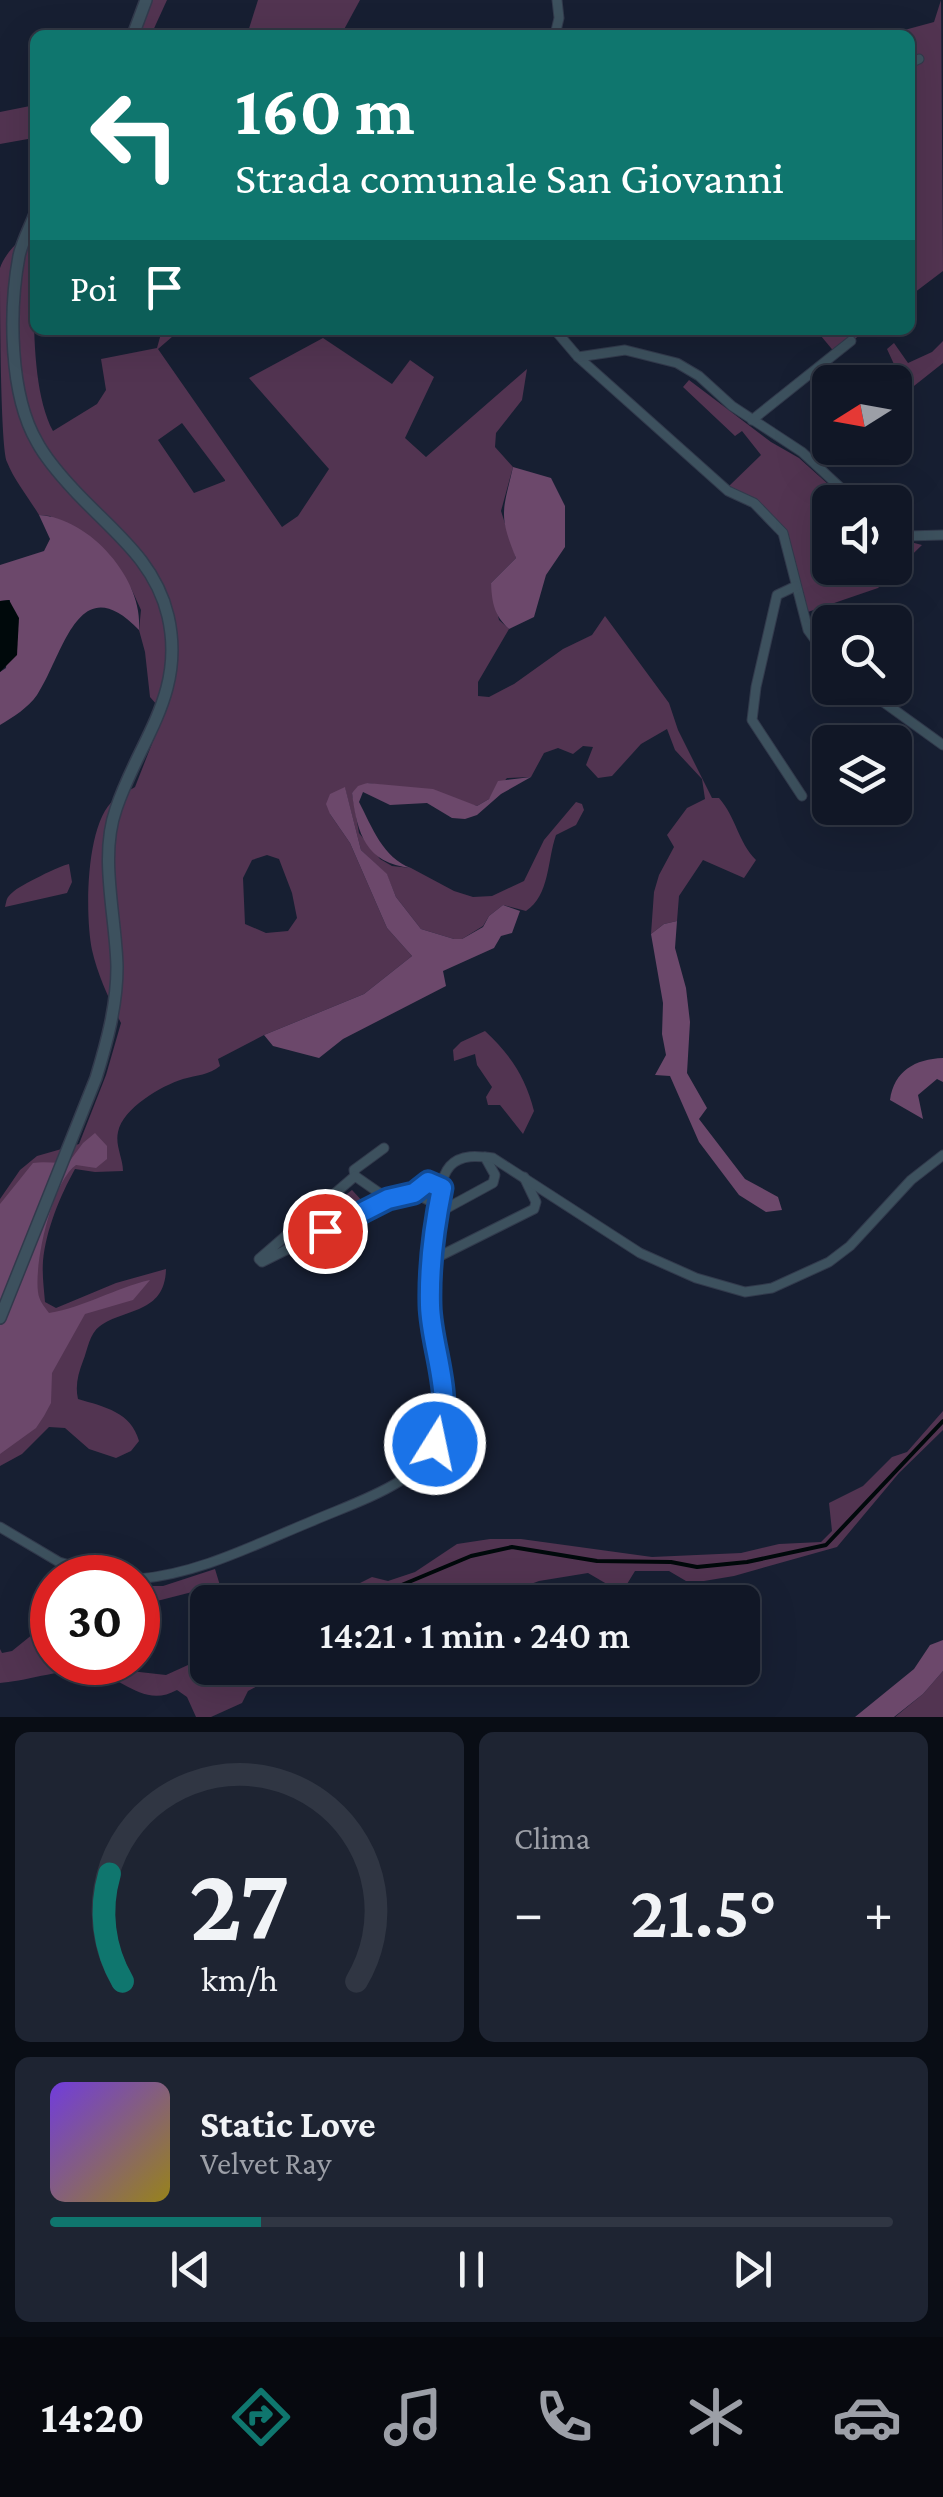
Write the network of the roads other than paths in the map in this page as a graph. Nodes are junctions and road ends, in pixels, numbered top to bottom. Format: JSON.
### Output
{"nodes":[{"id":1,"x":146,"y":0,"type":"edge"},
{"id":2,"x":557,"y":0,"type":"edge"},
{"id":3,"x":135,"y":30,"type":"edge"},
{"id":4,"x":556,"y":30,"type":"edge"},
{"id":5,"x":30,"y":227,"type":"edge"},
{"id":6,"x":559,"y":335,"type":"edge"},
{"id":7,"x":851,"y":341,"type":"dead end"},
{"id":8,"x":578,"y":357,"type":"junction"},
{"id":9,"x":752,"y":420,"type":"junction"},
{"id":10,"x":838,"y":485,"type":"edge"},
{"id":11,"x":943,"y":535,"type":"edge"},
{"id":12,"x":912,"y":536,"type":"edge"},
{"id":13,"x":796,"y":586,"type":"junction"},
{"id":14,"x":812,"y":635,"type":"edge"},
{"id":15,"x":888,"y":705,"type":"edge"},
{"id":16,"x":943,"y":745,"type":"edge"},
{"id":17,"x":802,"y":796,"type":"dead end"},
{"id":18,"x":384,"y":1148,"type":"dead end"},
{"id":19,"x":943,"y":1155,"type":"edge"},
{"id":20,"x":485,"y":1157,"type":"junction"},
{"id":21,"x":522,"y":1175,"type":"junction"},
{"id":22,"x":355,"y":1176,"type":"junction"},
{"id":23,"x":442,"y":1188,"type":"junction"},
{"id":24,"x":388,"y":1199,"type":"junction"},
{"id":25,"x":436,"y":1214,"type":"junction"},
{"id":26,"x":430,"y":1261,"type":"junction"},
{"id":27,"x":0,"y":1318,"type":"edge"},
{"id":28,"x":0,"y":1527,"type":"edge"},
{"id":29,"x":47,"y":1555,"type":"edge"},
{"id":30,"x":160,"y":1575,"type":"edge"}],
"edges":[{"from":1,"to":3,"type":"street"},
{"from":2,"to":4,"type":"street"},
{"from":5,"to":27,"type":"street"},
{"from":6,"to":8,"type":"street"},
{"from":7,"to":9,"type":"street"},
{"from":8,"to":9,"type":"street"},
{"from":8,"to":13,"type":"street"},
{"from":9,"to":10,"type":"street"},
{"from":11,"to":12,"type":"street"},
{"from":13,"to":14,"type":"street"},
{"from":13,"to":17,"type":"street"},
{"from":15,"to":16,"type":"street"},
{"from":18,"to":22,"type":"street"},
{"from":19,"to":21,"type":"street"},
{"from":20,"to":21,"type":"street"},
{"from":20,"to":23,"type":"street"},
{"from":20,"to":25,"type":"street"},
{"from":21,"to":26,"type":"street"},
{"from":22,"to":24,"type":"street"},
{"from":22,"to":24,"type":"street"},
{"from":23,"to":24,"type":"street"},
{"from":23,"to":25,"type":"street"},
{"from":25,"to":26,"type":"street"},
{"from":26,"to":30,"type":"street"},
{"from":28,"to":29,"type":"street"}]}
